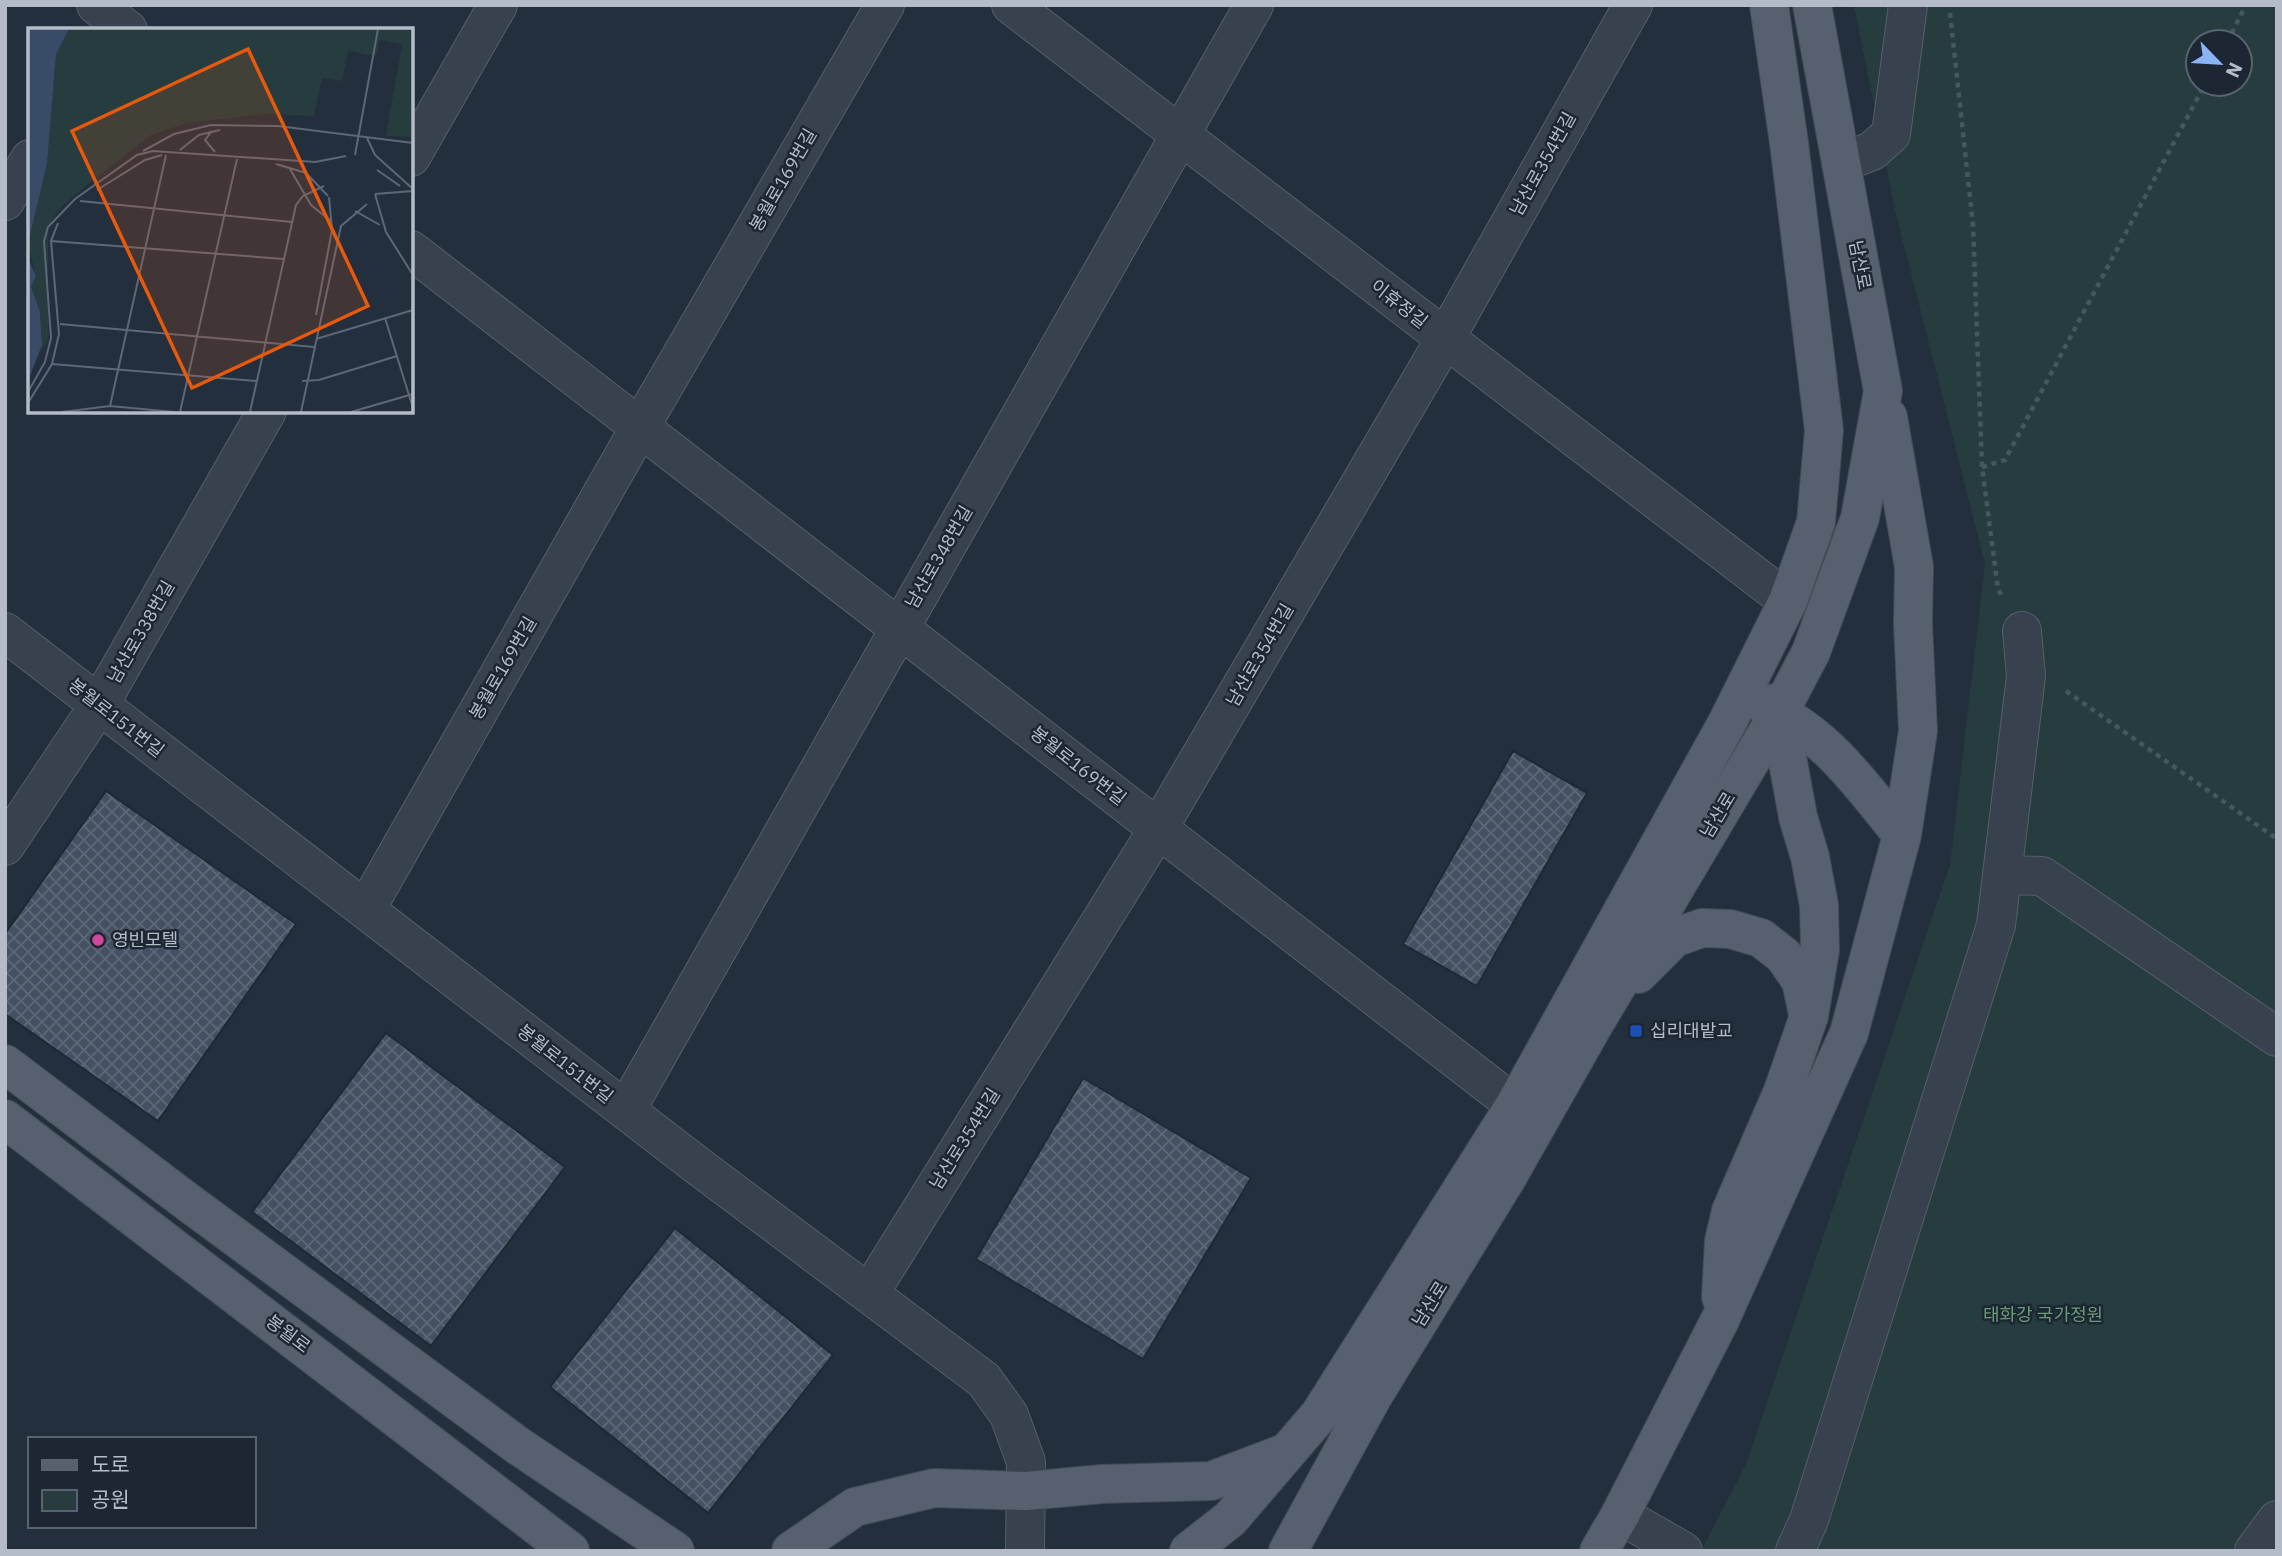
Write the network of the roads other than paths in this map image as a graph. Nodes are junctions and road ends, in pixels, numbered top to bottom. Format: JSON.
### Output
{"nodes":[{"id":1,"x":498,"y":5,"type":"edge"},
{"id":2,"x":885,"y":5,"type":"edge"},
{"id":3,"x":1011,"y":5,"type":"edge"},
{"id":4,"x":1254,"y":5,"type":"edge"},
{"id":5,"x":1633,"y":5,"type":"edge"},
{"id":6,"x":1769,"y":5,"type":"edge"},
{"id":7,"x":1812,"y":5,"type":"edge"},
{"id":8,"x":1908,"y":5,"type":"edge"},
{"id":9,"x":1181,"y":136,"type":"junction"},
{"id":10,"x":413,"y":154,"type":"edge"},
{"id":11,"x":28,"y":162,"type":"edge"},
{"id":12,"x":1841,"y":163,"type":"junction"},
{"id":13,"x":5,"y":201,"type":"edge"},
{"id":14,"x":413,"y":252,"type":"edge"},
{"id":15,"x":1445,"y":339,"type":"junction"},
{"id":16,"x":1884,"y":391,"type":"junction"},
{"id":17,"x":266,"y":413,"type":"edge"},
{"id":18,"x":640,"y":427,"type":"junction"},
{"id":19,"x":1780,"y":616,"type":"junction"},
{"id":20,"x":899,"y":627,"type":"junction"},
{"id":21,"x":2022,"y":631,"type":"road end"},
{"id":22,"x":5,"y":632,"type":"edge"},
{"id":23,"x":99,"y":705,"type":"junction"},
{"id":24,"x":1779,"y":713,"type":"junction"},
{"id":25,"x":1727,"y":723,"type":"junction"},
{"id":26,"x":1158,"y":829,"type":"junction"},
{"id":27,"x":1902,"y":835,"type":"junction"},
{"id":28,"x":5,"y":846,"type":"edge"},
{"id":29,"x":2003,"y":875,"type":"junction"},
{"id":30,"x":366,"y":909,"type":"junction"},
{"id":31,"x":1809,"y":1016,"type":"junction"},
{"id":32,"x":1593,"y":1026,"type":"junction"},
{"id":33,"x":2277,"y":1037,"type":"edge"},
{"id":34,"x":5,"y":1064,"type":"edge"},
{"id":35,"x":1515,"y":1105,"type":"junction"},
{"id":36,"x":625,"y":1110,"type":"junction"},
{"id":37,"x":5,"y":1119,"type":"edge"},
{"id":38,"x":869,"y":1294,"type":"junction"},
{"id":39,"x":1720,"y":1320,"type":"junction"},
{"id":40,"x":1287,"y":1451,"type":"junction"},
{"id":41,"x":1026,"y":1491,"type":"junction"},
{"id":42,"x":1619,"y":1516,"type":"junction"},
{"id":43,"x":2277,"y":1520,"type":"edge"},
{"id":44,"x":570,"y":1551,"type":"edge"},
{"id":45,"x":675,"y":1551,"type":"edge"},
{"id":46,"x":791,"y":1551,"type":"edge"},
{"id":47,"x":1025,"y":1551,"type":"edge"},
{"id":48,"x":1189,"y":1551,"type":"edge"},
{"id":49,"x":1288,"y":1551,"type":"edge"},
{"id":50,"x":1599,"y":1551,"type":"edge"},
{"id":51,"x":1683,"y":1551,"type":"edge"},
{"id":52,"x":1795,"y":1551,"type":"edge"},
{"id":53,"x":2255,"y":1551,"type":"edge"}],
"edges":[{"from":1,"to":10,"type":"street"},
{"from":2,"to":18,"type":"street","name":"봉월로169번길"},
{"from":3,"to":9,"type":"street","name":"이휴정길"},
{"from":4,"to":9,"type":"street","name":"남산로348번길"},
{"from":5,"to":15,"type":"street","name":"남산로354번길"},
{"from":6,"to":19,"type":"main road","name":"남산로"},
{"from":7,"to":12,"type":"main road","name":"남산로"},
{"from":8,"to":12,"type":"street"},
{"from":9,"to":15,"type":"street","name":"이휴정길"},
{"from":9,"to":20,"type":"street","name":"남산로348번길"},
{"from":11,"to":13,"type":"street"},
{"from":12,"to":16,"type":"main road","name":"남산로"},
{"from":14,"to":18,"type":"street","name":"봉월로169번길"},
{"from":15,"to":19,"type":"street","name":"이휴정길"},
{"from":15,"to":26,"type":"street","name":"남산로354번길"},
{"from":16,"to":24,"type":"main road","name":"남산로"},
{"from":16,"to":27,"type":"main road"},
{"from":17,"to":23,"type":"street","name":"남산로338번길"},
{"from":18,"to":20,"type":"street","name":"봉월로169번길"},
{"from":18,"to":30,"type":"street","name":"봉월로169번길"},
{"from":19,"to":24,"type":"main road"},
{"from":19,"to":25,"type":"main road","name":"남산로"},
{"from":20,"to":26,"type":"street","name":"봉월로169번길"},
{"from":20,"to":36,"type":"street","name":"남산로348번길"},
{"from":21,"to":29,"type":"street"},
{"from":22,"to":23,"type":"street","name":"봉월로151번길"},
{"from":23,"to":28,"type":"street","name":"남산로338번길"},
{"from":23,"to":30,"type":"street","name":"봉월로151번길"},
{"from":24,"to":25,"type":"main road"},
{"from":24,"to":27,"type":"main road"},
{"from":24,"to":31,"type":"main road"},
{"from":24,"to":32,"type":"main road","name":"남산로"},
{"from":25,"to":35,"type":"main road","name":"남산로"},
{"from":26,"to":35,"type":"street","name":"봉월로169번길"},
{"from":26,"to":38,"type":"street","name":"남산로354번길"},
{"from":27,"to":39,"type":"main road"},
{"from":29,"to":33,"type":"street"},
{"from":29,"to":52,"type":"street"},
{"from":30,"to":36,"type":"street","name":"봉월로151번길"},
{"from":31,"to":32,"type":"main road"},
{"from":31,"to":39,"type":"main road"},
{"from":32,"to":49,"type":"main road","name":"남산로"},
{"from":34,"to":45,"type":"main road"},
{"from":35,"to":40,"type":"main road","name":"남산로"},
{"from":36,"to":38,"type":"street","name":"봉월로151번길"},
{"from":37,"to":44,"type":"main road","name":"봉월로"},
{"from":38,"to":41,"type":"street","name":"봉월로151번길"},
{"from":39,"to":42,"type":"main road"},
{"from":40,"to":41,"type":"main road"},
{"from":40,"to":48,"type":"main road","name":"남산로"},
{"from":41,"to":46,"type":"main road"},
{"from":41,"to":47,"type":"street","name":"봉월로151번길"},
{"from":42,"to":50,"type":"main road"},
{"from":42,"to":51,"type":"street"},
{"from":43,"to":53,"type":"street"}]}
